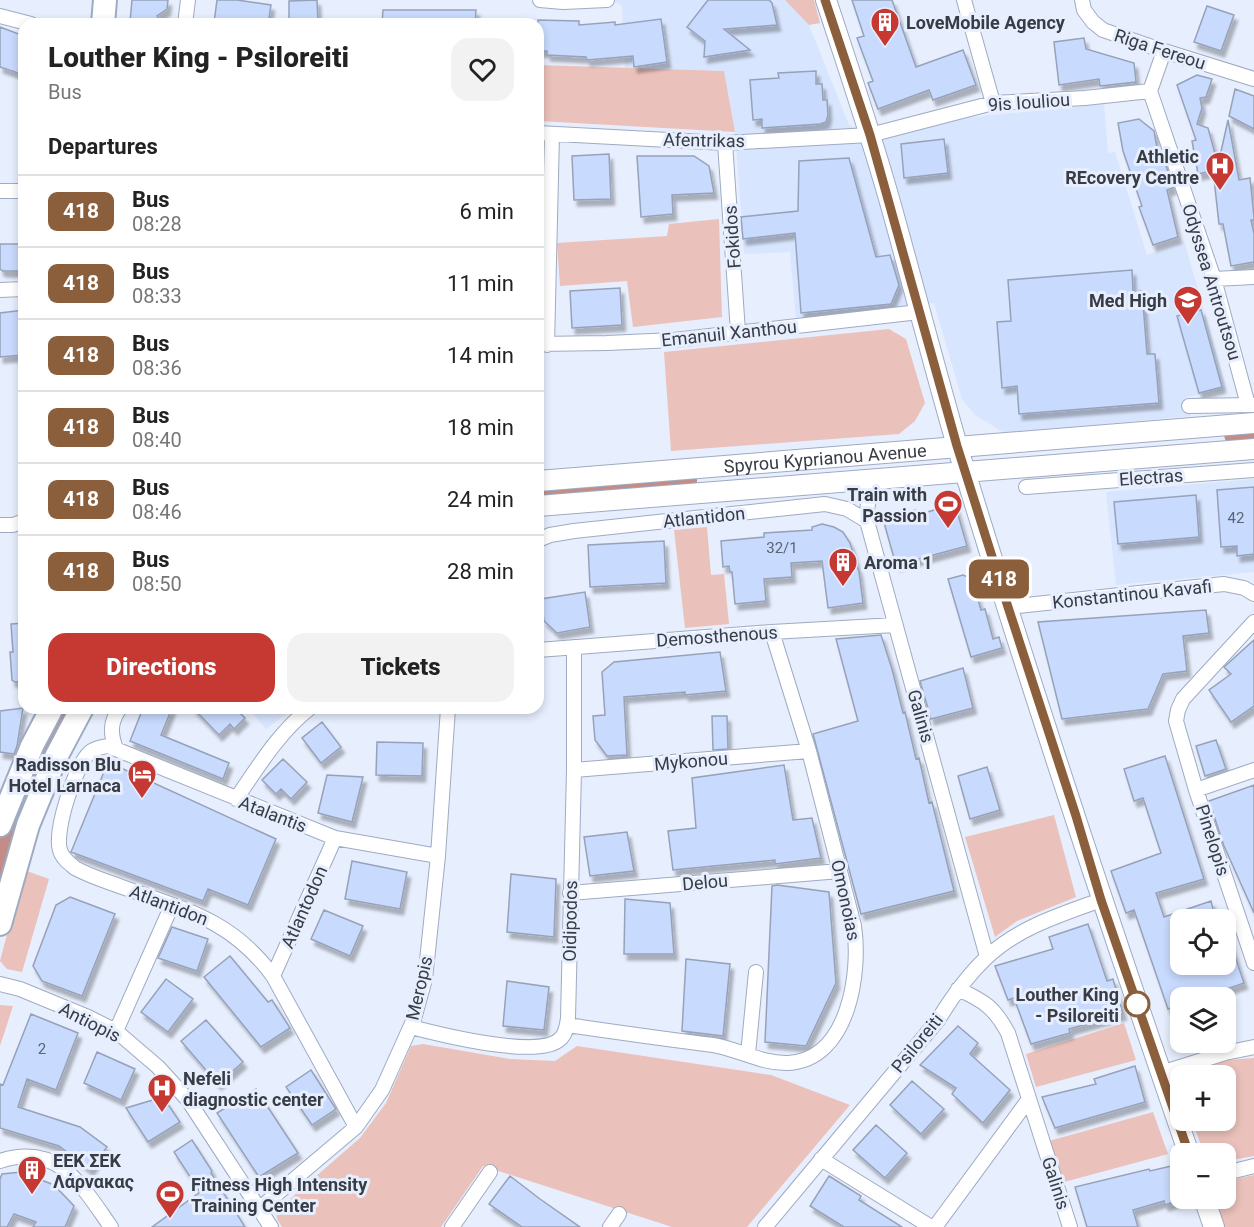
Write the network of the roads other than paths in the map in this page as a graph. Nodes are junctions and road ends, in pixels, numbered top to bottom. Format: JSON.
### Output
{"nodes":[{"id":1,"x":105,"y":0,"type":"edge"},
{"id":2,"x":188,"y":0,"type":"edge"},
{"id":3,"x":540,"y":0,"type":"edge"},
{"id":4,"x":607,"y":0,"type":"edge"},
{"id":5,"x":825,"y":0,"type":"edge"},
{"id":6,"x":964,"y":0,"type":"edge"},
{"id":7,"x":1082,"y":0,"type":"edge"},
{"id":8,"x":0,"y":16,"type":"edge"},
{"id":9,"x":104,"y":18,"type":"edge"},
{"id":10,"x":186,"y":18,"type":"edge"},
{"id":11,"x":18,"y":21,"type":"edge"},
{"id":12,"x":1164,"y":51,"type":"junction"},
{"id":13,"x":1254,"y":78,"type":"edge"},
{"id":14,"x":1150,"y":91,"type":"junction"},
{"id":15,"x":993,"y":103,"type":"junction"},
{"id":16,"x":545,"y":134,"type":"edge"},
{"id":17,"x":870,"y":135,"type":"junction"},
{"id":18,"x":725,"y":143,"type":"junction"},
{"id":19,"x":0,"y":191,"type":"edge"},
{"id":20,"x":18,"y":191,"type":"edge"},
{"id":21,"x":544,"y":239,"type":"edge"},
{"id":22,"x":1254,"y":277,"type":"edge"},
{"id":23,"x":1214,"y":279,"type":"junction"},
{"id":24,"x":18,"y":289,"type":"edge"},
{"id":25,"x":0,"y":290,"type":"edge"},
{"id":26,"x":919,"y":312,"type":"junction"},
{"id":27,"x":738,"y":332,"type":"junction"},
{"id":28,"x":544,"y":344,"type":"edge"},
{"id":29,"x":1189,"y":406,"type":"dead end"},
{"id":30,"x":1252,"y":411,"type":"edge"},
{"id":31,"x":957,"y":446,"type":"junction"},
{"id":32,"x":1254,"y":449,"type":"edge"},
{"id":33,"x":1254,"y":470,"type":"edge"},
{"id":34,"x":966,"y":472,"type":"junction"},
{"id":35,"x":881,"y":479,"type":"junction"},
{"id":36,"x":544,"y":480,"type":"edge"},
{"id":37,"x":1048,"y":484,"type":"junction"},
{"id":38,"x":1026,"y":487,"type":"dead end"},
{"id":39,"x":1049,"y":499,"type":"dead end"},
{"id":40,"x":544,"y":506,"type":"edge"},
{"id":41,"x":867,"y":521,"type":"junction"},
{"id":42,"x":544,"y":538,"type":"edge"},
{"id":43,"x":1254,"y":594,"type":"edge"},
{"id":44,"x":1008,"y":607,"type":"junction"},
{"id":45,"x":1254,"y":622,"type":"edge"},
{"id":46,"x":895,"y":625,"type":"junction"},
{"id":47,"x":772,"y":632,"type":"junction"},
{"id":48,"x":574,"y":647,"type":"junction"},
{"id":49,"x":544,"y":650,"type":"edge"},
{"id":50,"x":49,"y":714,"type":"edge"},
{"id":51,"x":79,"y":714,"type":"edge"},
{"id":52,"x":117,"y":714,"type":"edge"},
{"id":53,"x":303,"y":714,"type":"edge"},
{"id":54,"x":448,"y":714,"type":"edge"},
{"id":55,"x":116,"y":749,"type":"junction"},
{"id":56,"x":809,"y":751,"type":"junction"},
{"id":57,"x":1254,"y":770,"type":"edge"},
{"id":58,"x":574,"y":771,"type":"junction"},
{"id":59,"x":1196,"y":790,"type":"junction"},
{"id":60,"x":236,"y":799,"type":"junction"},
{"id":61,"x":0,"y":825,"type":"edge"},
{"id":62,"x":335,"y":838,"type":"junction"},
{"id":63,"x":438,"y":856,"type":"junction"},
{"id":64,"x":840,"y":871,"type":"junction"},
{"id":65,"x":570,"y":893,"type":"junction"},
{"id":66,"x":1101,"y":900,"type":"junction"},
{"id":67,"x":172,"y":905,"type":"junction"},
{"id":68,"x":0,"y":924,"type":"edge"},
{"id":69,"x":1248,"y":925,"type":"edge"},
{"id":70,"x":987,"y":957,"type":"junction"},
{"id":71,"x":1254,"y":963,"type":"edge"},
{"id":72,"x":756,"y":972,"type":"dead end"},
{"id":73,"x":273,"y":976,"type":"junction"},
{"id":74,"x":0,"y":984,"type":"edge"},
{"id":75,"x":958,"y":989,"type":"junction"},
{"id":76,"x":567,"y":1025,"type":"junction"},
{"id":77,"x":411,"y":1027,"type":"junction"},
{"id":78,"x":116,"y":1031,"type":"junction"},
{"id":79,"x":1254,"y":1047,"type":"edge"},
{"id":80,"x":747,"y":1054,"type":"junction"},
{"id":81,"x":1161,"y":1073,"type":"junction"},
{"id":82,"x":1029,"y":1099,"type":"junction"},
{"id":83,"x":356,"y":1127,"type":"junction"},
{"id":84,"x":1185,"y":1143,"type":"edge"},
{"id":85,"x":821,"y":1159,"type":"junction"},
{"id":86,"x":0,"y":1161,"type":"edge"},
{"id":87,"x":1254,"y":1166,"type":"edge"},
{"id":88,"x":1236,"y":1170,"type":"edge"},
{"id":89,"x":490,"y":1172,"type":"dead end"},
{"id":90,"x":259,"y":1209,"type":"junction"},
{"id":91,"x":1208,"y":1209,"type":"edge"},
{"id":92,"x":619,"y":1214,"type":"dead end"},
{"id":93,"x":111,"y":1227,"type":"edge"},
{"id":94,"x":271,"y":1227,"type":"edge"},
{"id":95,"x":452,"y":1227,"type":"edge"},
{"id":96,"x":610,"y":1227,"type":"edge"},
{"id":97,"x":765,"y":1227,"type":"edge"},
{"id":98,"x":933,"y":1227,"type":"edge"},
{"id":99,"x":1070,"y":1227,"type":"edge"},
{"id":100,"x":1214,"y":1227,"type":"edge"}],
"edges":[{"from":1,"to":9,"type":"main road"},
{"from":2,"to":10,"type":"street"},
{"from":3,"to":4,"type":"street"},
{"from":5,"to":17,"type":"main road"},
{"from":6,"to":15,"type":"street"},
{"from":7,"to":12,"type":"street","name":"Riga Fereou"},
{"from":8,"to":11,"type":"street"},
{"from":12,"to":13,"type":"street","name":"Riga Fereou"},
{"from":12,"to":14,"type":"street"},
{"from":14,"to":15,"type":"street","name":"9is Iouliou"},
{"from":14,"to":23,"type":"street","name":"Odyssea Antroutsou"},
{"from":15,"to":17,"type":"street","name":"9is Iouliou"},
{"from":16,"to":18,"type":"street","name":"Afentrikas"},
{"from":16,"to":21,"type":"street"},
{"from":17,"to":18,"type":"street","name":"Afentrikas"},
{"from":17,"to":26,"type":"main road"},
{"from":18,"to":27,"type":"street","name":"Fokidos"},
{"from":19,"to":20,"type":"street"},
{"from":22,"to":23,"type":"street"},
{"from":23,"to":30,"type":"street","name":"Odyssea Antroutsou"},
{"from":24,"to":25,"type":"street"},
{"from":26,"to":27,"type":"street","name":"Emanuil Xanthou"},
{"from":26,"to":31,"type":"main road"},
{"from":27,"to":28,"type":"street","name":"Emanuil Xanthou"},
{"from":29,"to":30,"type":"street"},
{"from":30,"to":31,"type":"main road","name":"Spyrou Kyprianou Avenue"},
{"from":31,"to":34,"type":"main road"},
{"from":31,"to":36,"type":"main road","name":"Spyrou Kyprianou Avenue"},
{"from":32,"to":34,"type":"main road","name":"Spyrou Kyprianou Avenue"},
{"from":33,"to":37,"type":"street","name":"Electras"},
{"from":34,"to":35,"type":"main road","name":"Spyrou Kyprianou Avenue"},
{"from":34,"to":44,"type":"main road"},
{"from":35,"to":40,"type":"main road","name":"Spyrou Kyprianou Avenue"},
{"from":35,"to":41,"type":"street","name":"Galinis"},
{"from":37,"to":38,"type":"street","name":"Electras"},
{"from":37,"to":39,"type":"street"},
{"from":41,"to":42,"type":"street","name":"Atlantidon"},
{"from":41,"to":46,"type":"street","name":"Galinis"},
{"from":43,"to":44,"type":"street","name":"Konstantinou Kavafi"},
{"from":44,"to":66,"type":"main road"},
{"from":45,"to":59,"type":"street","name":"Pinelopis"},
{"from":46,"to":47,"type":"street","name":"Demosthenous"},
{"from":46,"to":70,"type":"street","name":"Galinis"},
{"from":47,"to":48,"type":"street","name":"Demosthenous"},
{"from":47,"to":56,"type":"street","name":"Omonoias"},
{"from":48,"to":49,"type":"street","name":"Demosthenous"},
{"from":48,"to":58,"type":"street","name":"Oidipodos"},
{"from":50,"to":61,"type":"main road"},
{"from":51,"to":68,"type":"main road"},
{"from":52,"to":55,"type":"street"},
{"from":53,"to":60,"type":"street"},
{"from":54,"to":63,"type":"street","name":"Meropis"},
{"from":55,"to":60,"type":"street","name":"Atalantis"},
{"from":55,"to":67,"type":"street","name":"Atlantidon"},
{"from":56,"to":58,"type":"street","name":"Mykonou"},
{"from":56,"to":64,"type":"street","name":"Omonoias"},
{"from":57,"to":59,"type":"street"},
{"from":58,"to":65,"type":"street","name":"Oidipodos"},
{"from":59,"to":69,"type":"street","name":"Pinelopis"},
{"from":60,"to":62,"type":"street","name":"Atalantis"},
{"from":62,"to":63,"type":"street","name":"Atalantis"},
{"from":62,"to":73,"type":"street","name":"Atlantodon"},
{"from":63,"to":77,"type":"street","name":"Meropis"},
{"from":64,"to":65,"type":"street","name":"Delou"},
{"from":64,"to":80,"type":"street","name":"Omonoias"},
{"from":65,"to":76,"type":"street","name":"Oidipodos"},
{"from":66,"to":70,"type":"street","name":"Psiloreiti"},
{"from":66,"to":81,"type":"main road"},
{"from":67,"to":73,"type":"street","name":"Atlantidon"},
{"from":67,"to":78,"type":"street"},
{"from":69,"to":71,"type":"street","name":"Pinelopis"},
{"from":70,"to":75,"type":"street","name":"Psiloreiti"},
{"from":72,"to":80,"type":"street"},
{"from":73,"to":83,"type":"street","name":"Atlantidon"},
{"from":74,"to":78,"type":"street","name":"Antiopis"},
{"from":75,"to":82,"type":"street","name":"Galinis"},
{"from":75,"to":85,"type":"street","name":"Psiloreiti"},
{"from":76,"to":77,"type":"street"},
{"from":76,"to":80,"type":"street","name":"Omonoias"},
{"from":77,"to":83,"type":"street","name":"Meropis"},
{"from":78,"to":90,"type":"street","name":"Antiopis"},
{"from":79,"to":81,"type":"street"},
{"from":81,"to":84,"type":"main road"},
{"from":82,"to":98,"type":"street"},
{"from":82,"to":99,"type":"street","name":"Galinis"},
{"from":83,"to":90,"type":"street","name":"Meropis"},
{"from":85,"to":97,"type":"street","name":"Psiloreiti"},
{"from":85,"to":98,"type":"street"},
{"from":86,"to":93,"type":"street"},
{"from":87,"to":88,"type":"street"},
{"from":89,"to":95,"type":"street"},
{"from":90,"to":94,"type":"street","name":"Antiopis"},
{"from":91,"to":100,"type":"main road"},
{"from":92,"to":96,"type":"street"}]}
